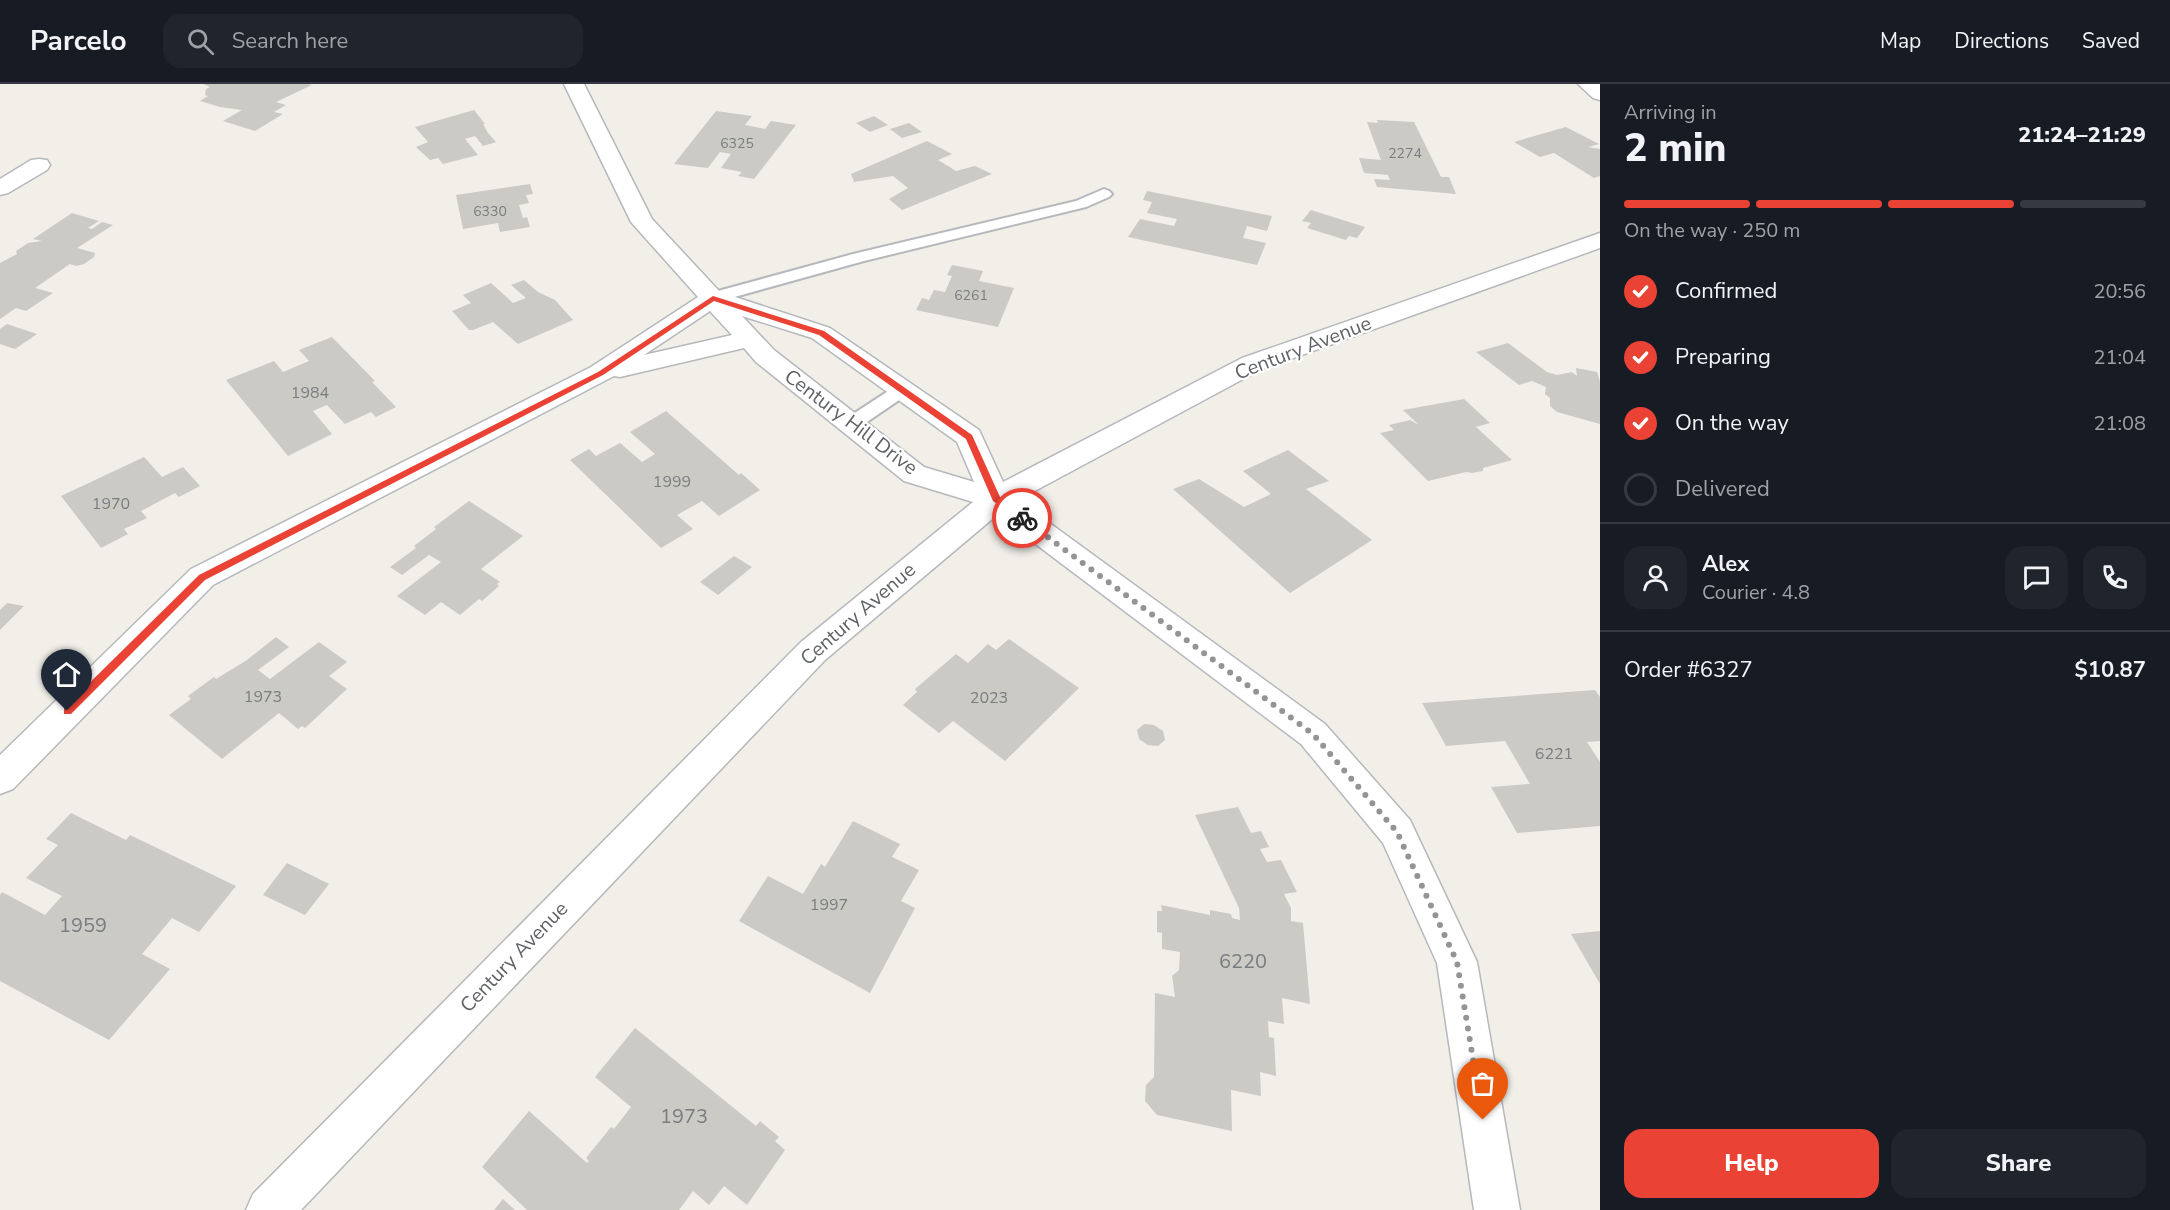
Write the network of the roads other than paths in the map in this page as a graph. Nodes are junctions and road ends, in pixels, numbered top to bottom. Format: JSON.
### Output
{"nodes":[{"id":1,"x":574,"y":84,"type":"edge"},
{"id":2,"x":1588,"y":84,"type":"edge"},
{"id":3,"x":1600,"y":94,"type":"edge"},
{"id":4,"x":39,"y":165,"type":"dead end"},
{"id":5,"x":0,"y":188,"type":"edge"},
{"id":6,"x":1104,"y":194,"type":"dead end"},
{"id":7,"x":1600,"y":240,"type":"edge"},
{"id":8,"x":713,"y":298,"type":"junction"},
{"id":9,"x":750,"y":339,"type":"junction"},
{"id":10,"x":600,"y":373,"type":"junction"},
{"id":11,"x":902,"y":390,"type":"junction"},
{"id":12,"x":851,"y":424,"type":"junction"},
{"id":13,"x":996,"y":499,"type":"junction"},
{"id":14,"x":0,"y":778,"type":"edge"},
{"id":15,"x":269,"y":1210,"type":"edge"},
{"id":16,"x":1497,"y":1210,"type":"edge"}],
"edges":[{"from":1,"to":8,"type":"street","name":"Century Hill Drive"},
{"from":2,"to":3,"type":"street"},
{"from":4,"to":5,"type":"street"},
{"from":6,"to":8,"type":"lane"},
{"from":7,"to":13,"type":"street","name":"Century Avenue"},
{"from":8,"to":9,"type":"street","name":"Century Hill Drive"},
{"from":8,"to":10,"type":"street"},
{"from":8,"to":11,"type":"street","name":"Century Hill Drive"},
{"from":9,"to":10,"type":"street"},
{"from":9,"to":12,"type":"street","name":"Century Hill Drive"},
{"from":10,"to":14,"type":"street"},
{"from":11,"to":12,"type":"lane"},
{"from":11,"to":13,"type":"street","name":"Century Hill Drive"},
{"from":12,"to":13,"type":"street","name":"Century Hill Drive"},
{"from":13,"to":15,"type":"street","name":"Century Avenue"},
{"from":13,"to":16,"type":"street","name":"Century Hill Drive"}]}
